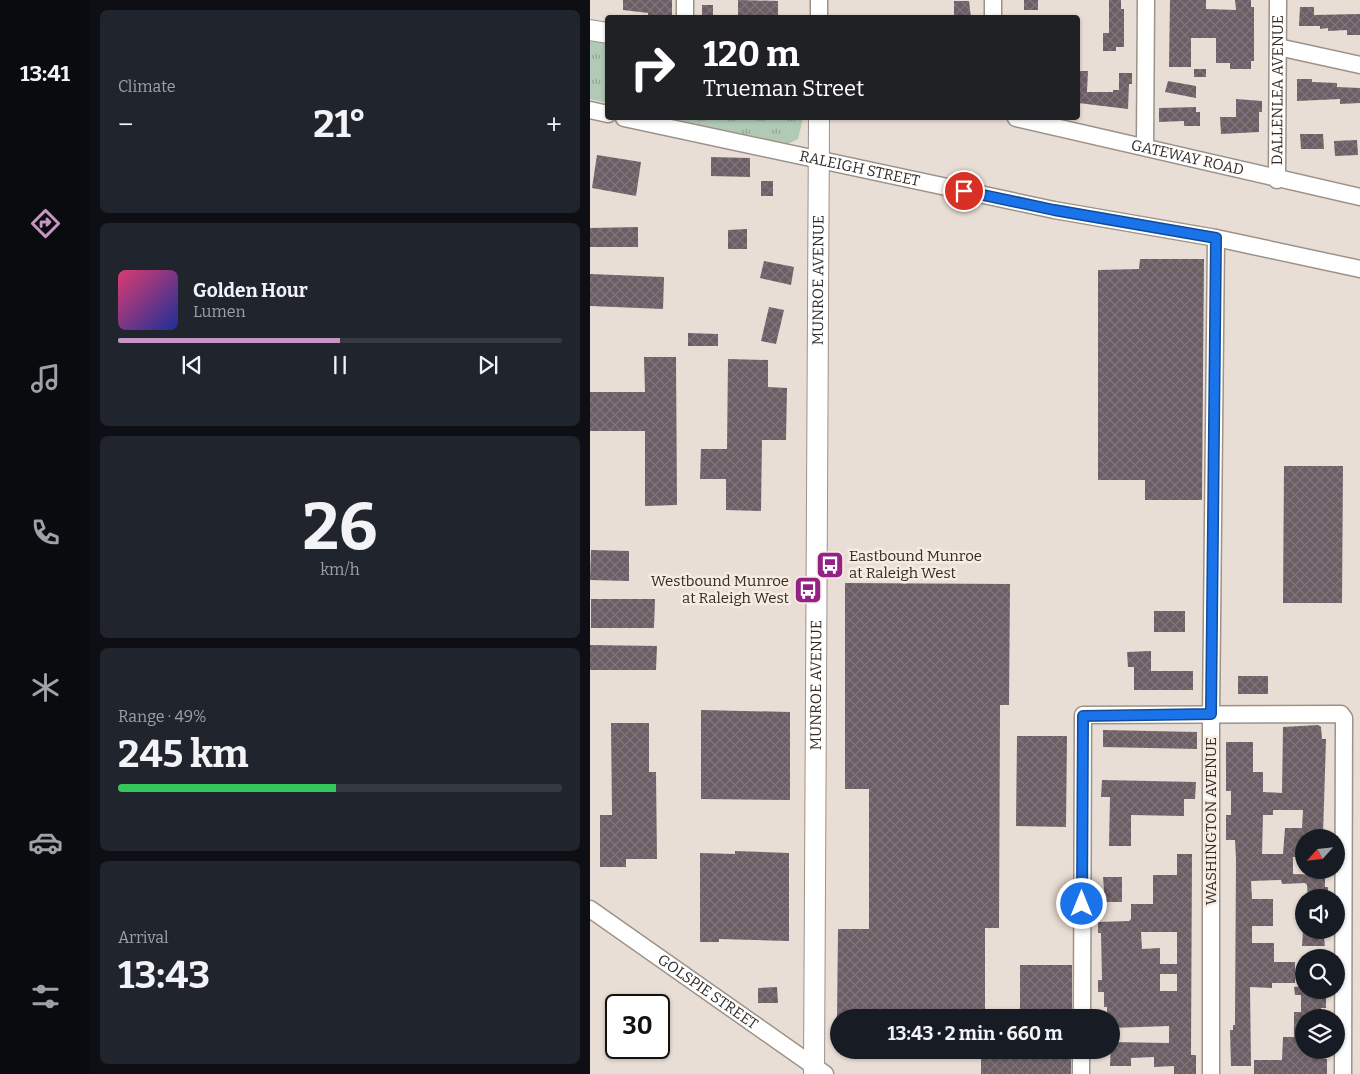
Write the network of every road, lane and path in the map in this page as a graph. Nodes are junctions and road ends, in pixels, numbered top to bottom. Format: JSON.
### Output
{"nodes":[{"id":1,"x":684,"y":0,"type":"edge"},
{"id":2,"x":819,"y":0,"type":"edge"},
{"id":3,"x":993,"y":0,"type":"edge"},
{"id":4,"x":1146,"y":0,"type":"edge"},
{"id":5,"x":1278,"y":0,"type":"edge"},
{"id":6,"x":685,"y":15,"type":"edge"},
{"id":7,"x":819,"y":15,"type":"edge"},
{"id":8,"x":993,"y":15,"type":"edge"},
{"id":9,"x":590,"y":30,"type":"edge"},
{"id":10,"x":605,"y":32,"type":"edge"},
{"id":11,"x":1278,"y":47,"type":"junction"},
{"id":12,"x":1360,"y":65,"type":"edge"},
{"id":13,"x":590,"y":110,"type":"edge"},
{"id":14,"x":605,"y":113,"type":"edge"},
{"id":15,"x":633,"y":120,"type":"edge"},
{"id":16,"x":819,"y":120,"type":"edge"},
{"id":17,"x":1025,"y":120,"type":"edge"},
{"id":18,"x":1145,"y":146,"type":"junction"},
{"id":19,"x":818,"y":159,"type":"junction"},
{"id":20,"x":1277,"y":180,"type":"junction"},
{"id":21,"x":1360,"y":197,"type":"edge"},
{"id":22,"x":1216,"y":238,"type":"junction"},
{"id":23,"x":1360,"y":269,"type":"edge"},
{"id":24,"x":1211,"y":714,"type":"junction"},
{"id":25,"x":590,"y":909,"type":"edge"},
{"id":26,"x":1082,"y":1009,"type":"edge"},
{"id":27,"x":1082,"y":1059,"type":"edge"},
{"id":28,"x":818,"y":1071,"type":"edge"},
{"id":29,"x":1081,"y":1074,"type":"edge"},
{"id":30,"x":1211,"y":1074,"type":"edge"},
{"id":31,"x":1343,"y":1074,"type":"edge"}],
"edges":[{"from":1,"to":6,"type":"street"},
{"from":2,"to":7,"type":"street"},
{"from":3,"to":8,"type":"street"},
{"from":4,"to":18,"type":"street"},
{"from":5,"to":11,"type":"street","name":"DALLENLEA AVENUE"},
{"from":9,"to":10,"type":"main road"},
{"from":11,"to":12,"type":"street"},
{"from":11,"to":20,"type":"street","name":"DALLENLEA AVENUE"},
{"from":13,"to":14,"type":"street"},
{"from":15,"to":19,"type":"street","name":"RALEIGH STREET"},
{"from":16,"to":19,"type":"main road","name":"MUNROE AVENUE"},
{"from":17,"to":18,"type":"street","name":"GATEWAY ROAD"},
{"from":18,"to":20,"type":"street","name":"GATEWAY ROAD"},
{"from":19,"to":22,"type":"street","name":"RALEIGH STREET"},
{"from":19,"to":28,"type":"main road","name":"MUNROE AVENUE"},
{"from":20,"to":21,"type":"street","name":"GATEWAY ROAD"},
{"from":22,"to":23,"type":"street","name":"RALEIGH STREET"},
{"from":22,"to":24,"type":"street","name":"WASHINGTON AVENUE"},
{"from":24,"to":26,"type":"street"},
{"from":24,"to":30,"type":"street","name":"WASHINGTON AVENUE"},
{"from":24,"to":31,"type":"street"},
{"from":25,"to":28,"type":"street","name":"GOLSPIE STREET"},
{"from":27,"to":29,"type":"street"}]}
